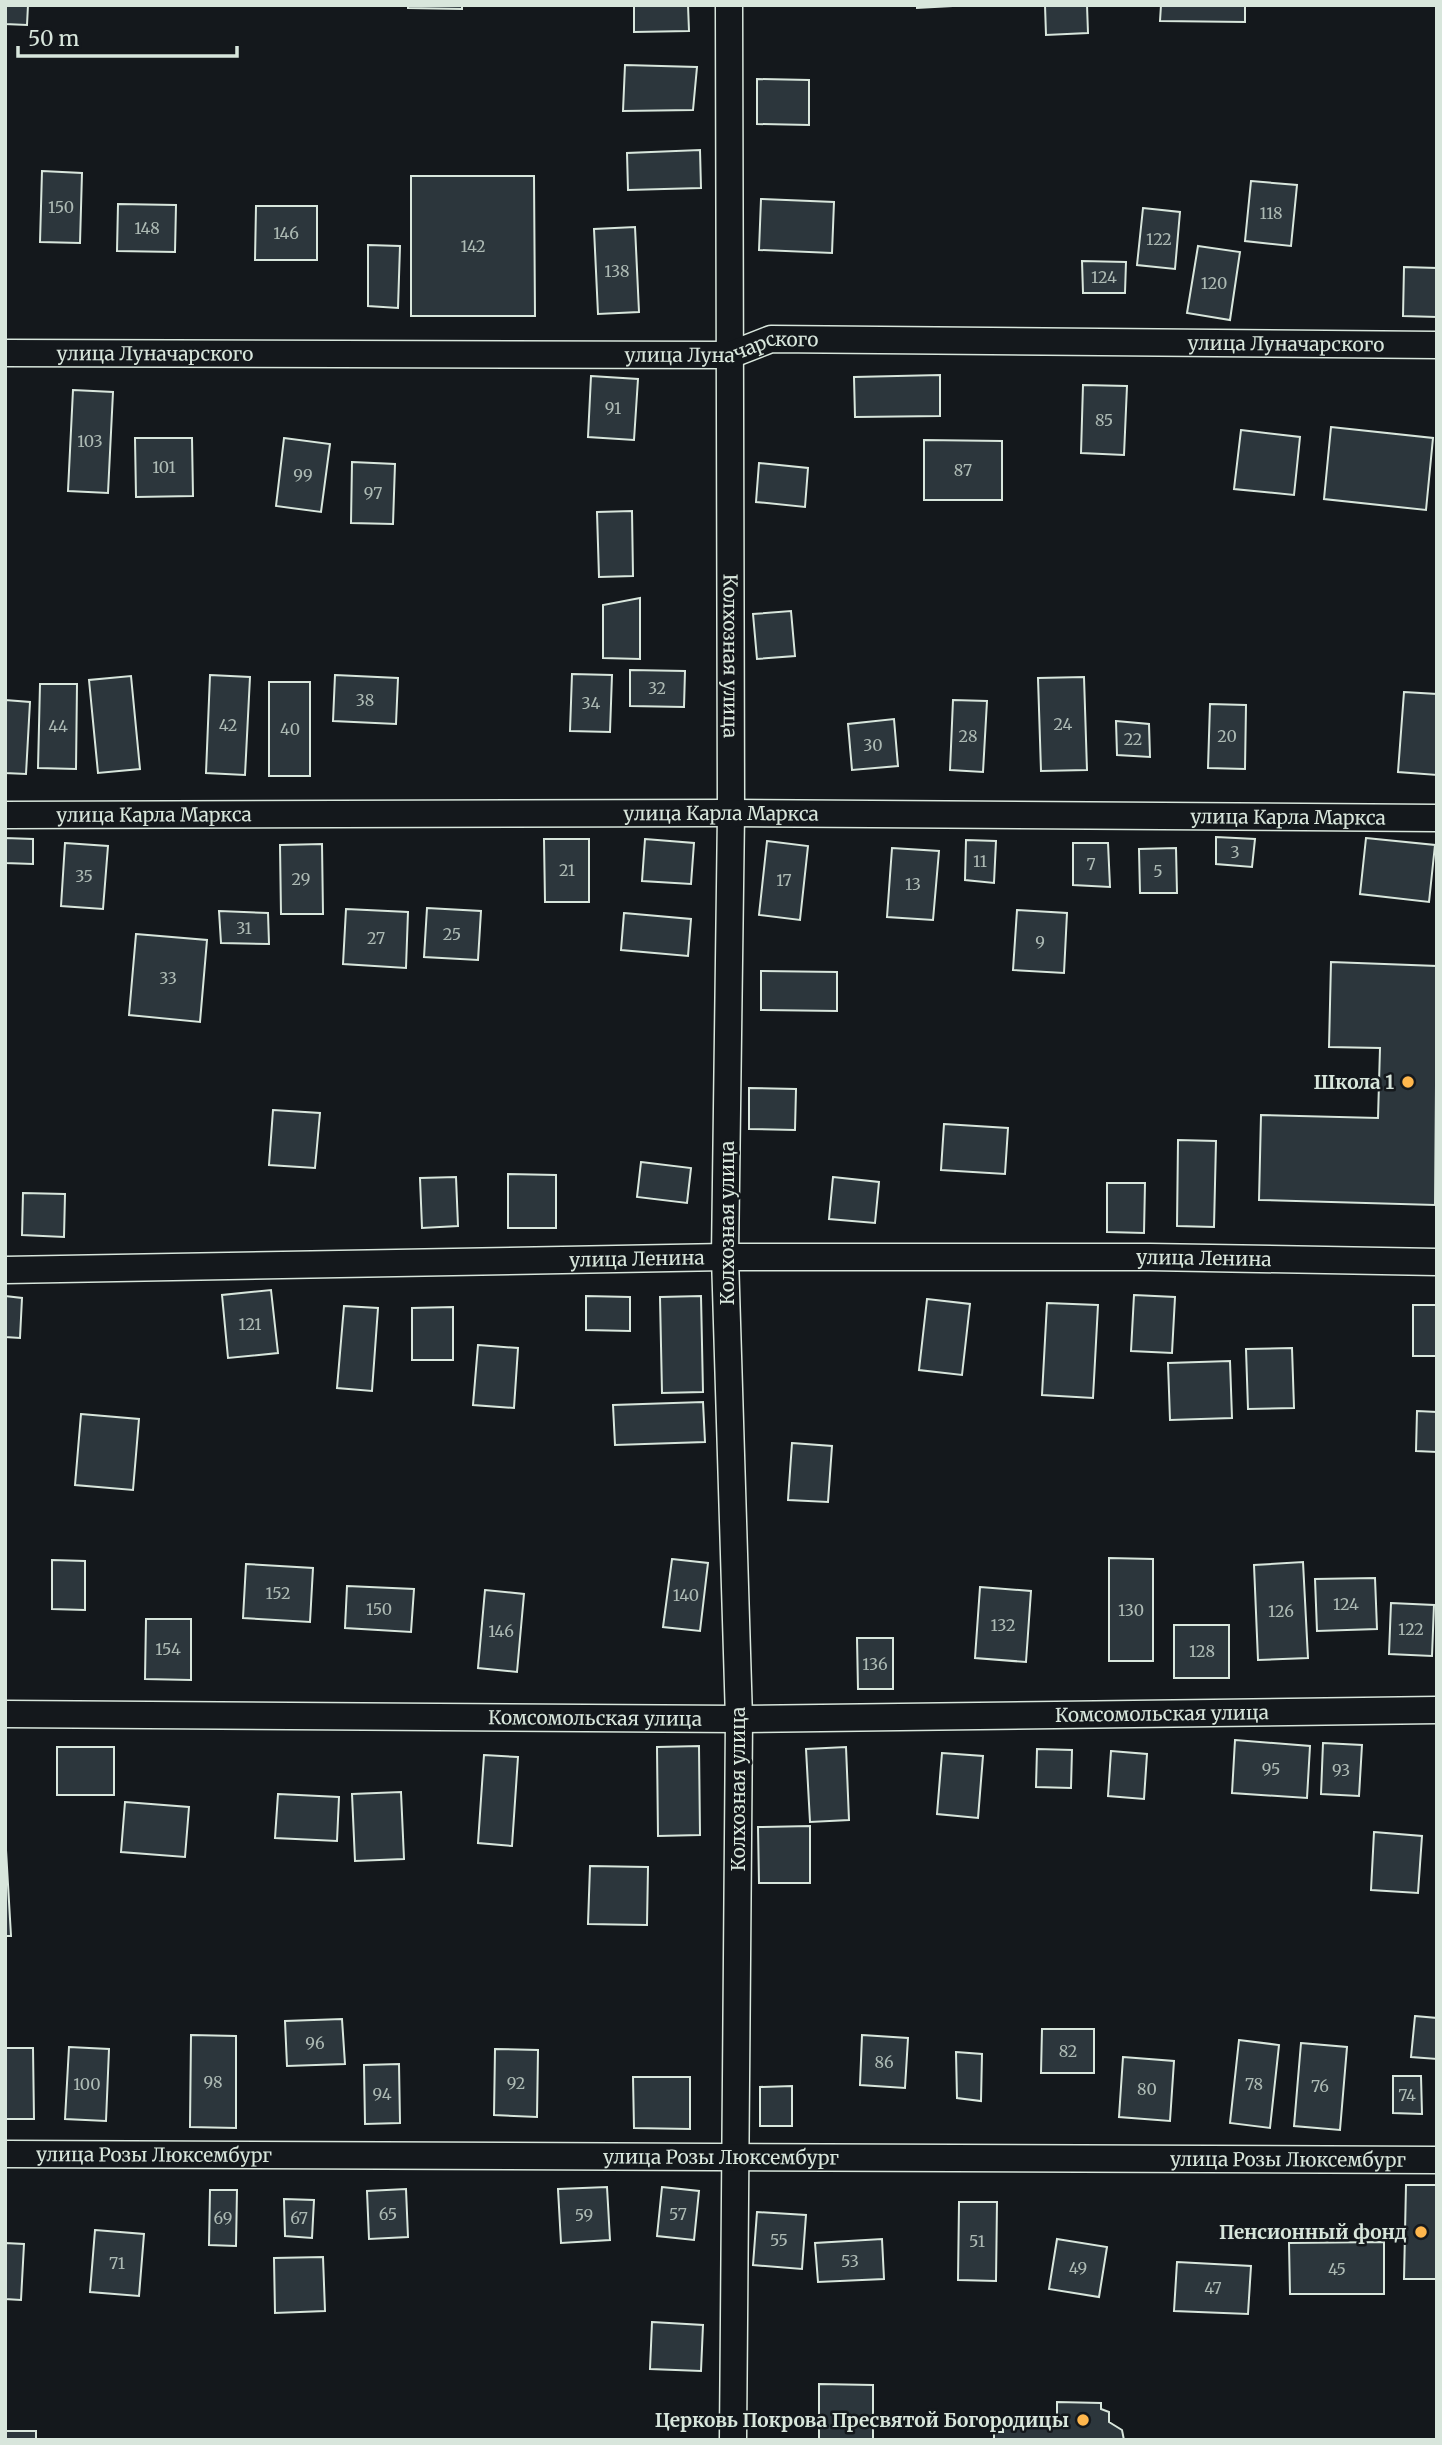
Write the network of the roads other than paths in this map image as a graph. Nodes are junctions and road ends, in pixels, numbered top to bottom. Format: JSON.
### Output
{"nodes":[{"id":1,"x":729,"y":5,"type":"edge"},
{"id":2,"x":1437,"y":345,"type":"edge"},
{"id":3,"x":5,"y":353,"type":"edge"},
{"id":4,"x":730,"y":355,"type":"junction"},
{"id":5,"x":731,"y":813,"type":"junction"},
{"id":6,"x":5,"y":815,"type":"edge"},
{"id":7,"x":1437,"y":818,"type":"edge"},
{"id":8,"x":725,"y":1257,"type":"junction"},
{"id":9,"x":1437,"y":1262,"type":"edge"},
{"id":10,"x":5,"y":1270,"type":"edge"},
{"id":11,"x":1437,"y":1710,"type":"edge"},
{"id":12,"x":5,"y":1714,"type":"edge"},
{"id":13,"x":739,"y":1719,"type":"junction"},
{"id":14,"x":5,"y":2154,"type":"edge"},
{"id":15,"x":734,"y":2157,"type":"junction"},
{"id":16,"x":1437,"y":2160,"type":"edge"},
{"id":17,"x":733,"y":2440,"type":"edge"}],
"edges":[{"from":1,"to":4,"type":"street","name":"Колхозная улица"},
{"from":2,"to":4,"type":"street","name":"улица Луначарского"},
{"from":3,"to":4,"type":"street","name":"улица Луначарского"},
{"from":4,"to":5,"type":"street","name":"Колхозная улица"},
{"from":5,"to":6,"type":"street","name":"улица Карла Маркса"},
{"from":5,"to":7,"type":"street","name":"улица Карла Маркса"},
{"from":5,"to":8,"type":"street","name":"Колхозная улица"},
{"from":8,"to":9,"type":"street","name":"улица Ленина"},
{"from":8,"to":10,"type":"street","name":"улица Ленина"},
{"from":8,"to":13,"type":"street","name":"Колхозная улица"},
{"from":11,"to":13,"type":"street","name":"Комсомольская улица"},
{"from":12,"to":13,"type":"street","name":"Комсомольская улица"},
{"from":13,"to":15,"type":"street","name":"Колхозная улица"},
{"from":14,"to":15,"type":"street","name":"улица Розы Люксембург"},
{"from":15,"to":16,"type":"street","name":"улица Розы Люксембург"},
{"from":15,"to":17,"type":"street","name":"Колхозная улица"}]}
